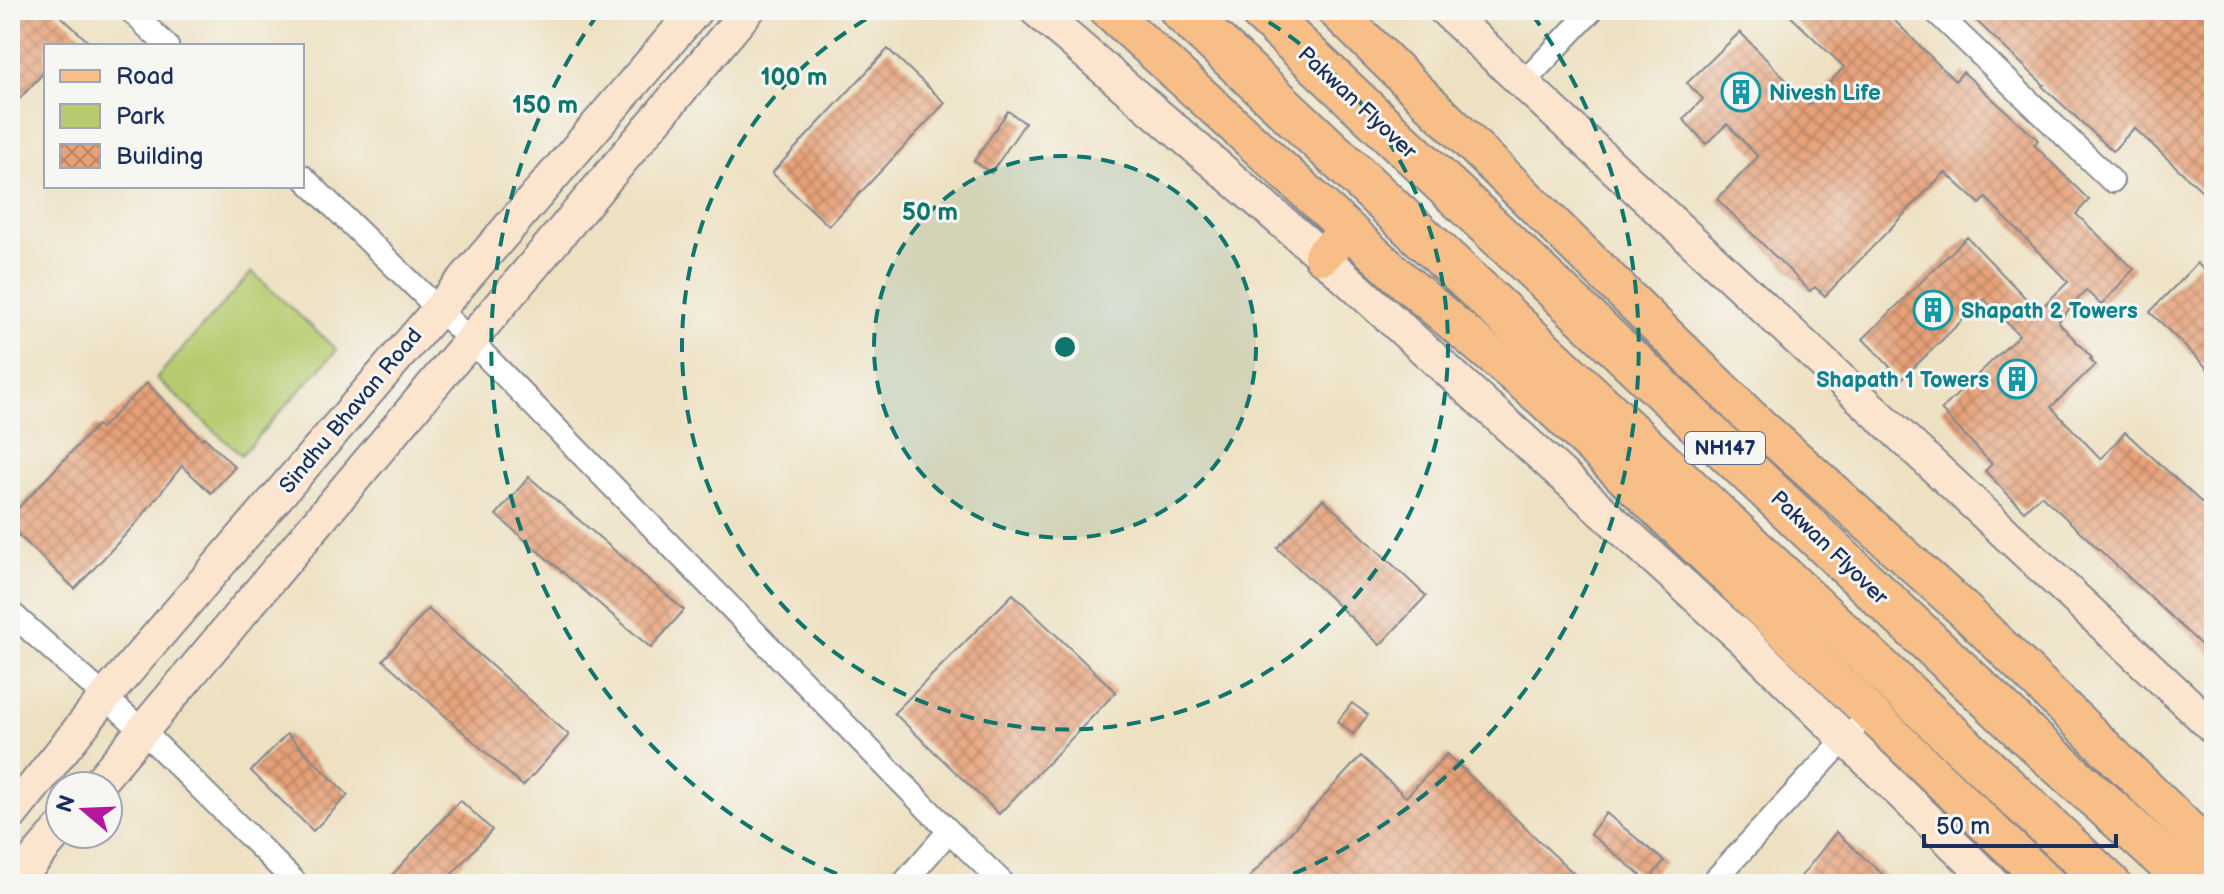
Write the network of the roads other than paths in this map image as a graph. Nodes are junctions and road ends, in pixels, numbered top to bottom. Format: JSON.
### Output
{"nodes":[{"id":1,"x":130,"y":10,"type":"edge"},
{"id":2,"x":696,"y":10,"type":"edge"},
{"id":3,"x":748,"y":10,"type":"edge"},
{"id":4,"x":1036,"y":10,"type":"edge"},
{"id":5,"x":1108,"y":10,"type":"edge"},
{"id":6,"x":1181,"y":10,"type":"edge"},
{"id":7,"x":1260,"y":10,"type":"edge"},
{"id":8,"x":1335,"y":10,"type":"edge"},
{"id":9,"x":1445,"y":10,"type":"edge"},
{"id":10,"x":1592,"y":10,"type":"edge"},
{"id":11,"x":1934,"y":10,"type":"edge"},
{"id":12,"x":165,"y":44,"type":"edge"},
{"id":13,"x":1523,"y":83,"type":"junction"},
{"id":14,"x":304,"y":178,"type":"edge"},
{"id":15,"x":2112,"y":181,"type":"dead end"},
{"id":16,"x":1349,"y":230,"type":"junction"},
{"id":17,"x":1322,"y":256,"type":"junction"},
{"id":18,"x":438,"y":308,"type":"junction"},
{"id":19,"x":470,"y":340,"type":"junction"},
{"id":20,"x":10,"y":612,"type":"edge"},
{"id":21,"x":105,"y":697,"type":"junction"},
{"id":22,"x":1869,"y":711,"type":"junction"},
{"id":23,"x":2214,"y":728,"type":"edge"},
{"id":24,"x":143,"y":731,"type":"junction"},
{"id":25,"x":1845,"y":739,"type":"junction"},
{"id":26,"x":110,"y":770,"type":"edge"},
{"id":27,"x":10,"y":816,"type":"edge"},
{"id":28,"x":949,"y":831,"type":"junction"},
{"id":29,"x":44,"y":848,"type":"edge"},
{"id":30,"x":2214,"y":854,"type":"edge"},
{"id":31,"x":1986,"y":881,"type":"edge"},
{"id":32,"x":14,"y":884,"type":"edge"},
{"id":33,"x":297,"y":884,"type":"edge"},
{"id":34,"x":903,"y":884,"type":"edge"},
{"id":35,"x":1004,"y":884,"type":"edge"},
{"id":36,"x":1711,"y":884,"type":"edge"},
{"id":37,"x":2048,"y":884,"type":"edge"},
{"id":38,"x":2109,"y":884,"type":"edge"},
{"id":39,"x":2192,"y":884,"type":"edge"}],
"edges":[{"from":1,"to":12,"type":"street"},
{"from":2,"to":18,"type":"street","name":"Sindhu Bhavan Road"},
{"from":3,"to":19,"type":"street"},
{"from":4,"to":17,"type":"street"},
{"from":5,"to":16,"type":"main road"},
{"from":6,"to":38,"type":"highway","number":"NH147"},
{"from":7,"to":39,"type":"highway","name":"Pakwan Flyover","number":"NH147"},
{"from":8,"to":30,"type":"main road"},
{"from":9,"to":13,"type":"street"},
{"from":10,"to":13,"type":"street"},
{"from":11,"to":15,"type":"street"},
{"from":13,"to":23,"type":"street"},
{"from":14,"to":18,"type":"street"},
{"from":16,"to":17,"type":"main road"},
{"from":16,"to":22,"type":"main road"},
{"from":17,"to":25,"type":"street"},
{"from":18,"to":19,"type":"street"},
{"from":18,"to":21,"type":"street","name":"Sindhu Bhavan Road"},
{"from":19,"to":24,"type":"street"},
{"from":19,"to":28,"type":"street"},
{"from":20,"to":21,"type":"street"},
{"from":21,"to":24,"type":"street"},
{"from":21,"to":27,"type":"street","name":"Sindhu Bhavan Road"},
{"from":22,"to":25,"type":"street"},
{"from":22,"to":37,"type":"main road"},
{"from":24,"to":26,"type":"street"},
{"from":24,"to":33,"type":"street"},
{"from":25,"to":31,"type":"street"},
{"from":25,"to":36,"type":"street"},
{"from":28,"to":34,"type":"street"},
{"from":28,"to":35,"type":"street"},
{"from":29,"to":32,"type":"street"}]}
